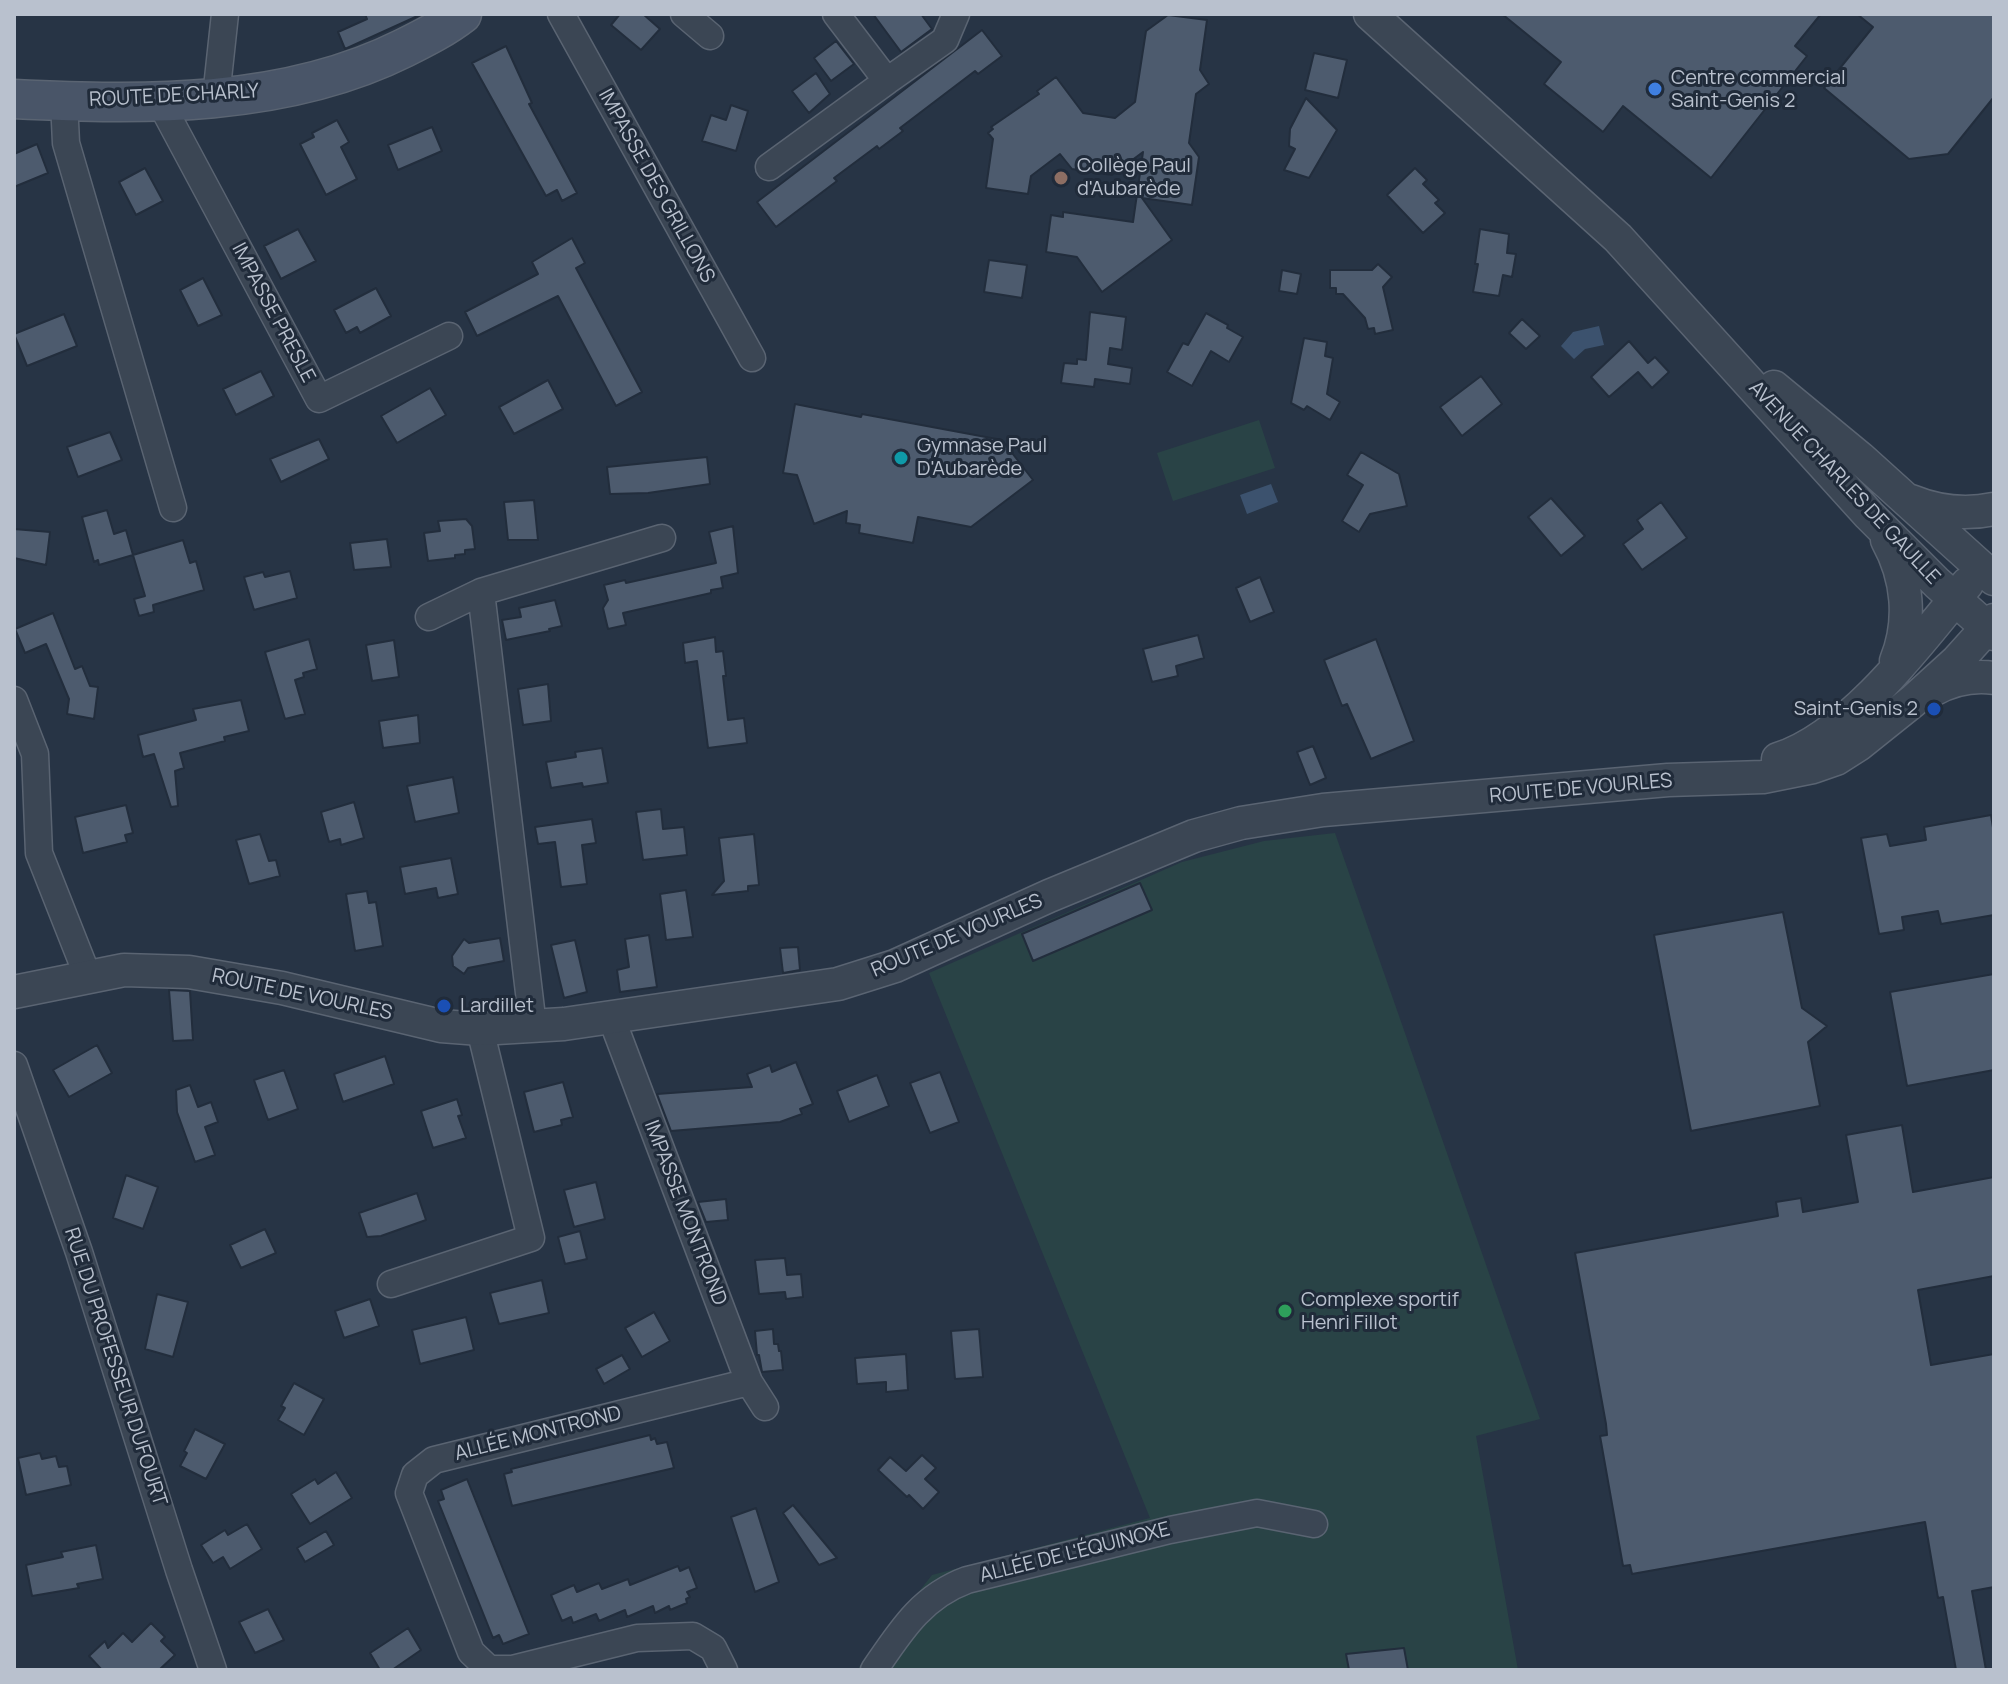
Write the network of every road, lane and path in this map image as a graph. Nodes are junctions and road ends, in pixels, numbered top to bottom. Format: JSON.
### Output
{"nodes":[{"id":1,"x":225,"y":14,"type":"edge"},
{"id":2,"x":462,"y":14,"type":"edge"},
{"id":3,"x":561,"y":14,"type":"edge"},
{"id":4,"x":684,"y":14,"type":"edge"},
{"id":5,"x":836,"y":14,"type":"edge"},
{"id":6,"x":956,"y":14,"type":"edge"},
{"id":7,"x":1354,"y":14,"type":"edge"},
{"id":8,"x":1370,"y":14,"type":"edge"},
{"id":9,"x":710,"y":36,"type":"dead end"},
{"id":10,"x":1397,"y":39,"type":"junction"},
{"id":11,"x":887,"y":81,"type":"junction"},
{"id":12,"x":216,"y":97,"type":"junction"},
{"id":13,"x":14,"y":99,"type":"edge"},
{"id":14,"x":159,"y":100,"type":"junction"},
{"id":15,"x":64,"y":101,"type":"junction"},
{"id":16,"x":769,"y":167,"type":"dead end"},
{"id":17,"x":1700,"y":327,"type":"junction"},
{"id":18,"x":449,"y":336,"type":"dead end"},
{"id":19,"x":752,"y":358,"type":"dead end"},
{"id":20,"x":1903,"y":498,"type":"junction"},
{"id":21,"x":173,"y":508,"type":"dead end"},
{"id":22,"x":1994,"y":509,"type":"edge"},
{"id":23,"x":1869,"y":515,"type":"junction"},
{"id":24,"x":662,"y":538,"type":"dead end"},
{"id":25,"x":481,"y":592,"type":"junction"},
{"id":26,"x":1985,"y":597,"type":"edge"},
{"id":27,"x":429,"y":617,"type":"dead end"},
{"id":28,"x":1892,"y":671,"type":"junction"},
{"id":29,"x":1994,"y":678,"type":"edge"},
{"id":30,"x":14,"y":700,"type":"edge"},
{"id":31,"x":1913,"y":701,"type":"junction"},
{"id":32,"x":1705,"y":779,"type":"junction"},
{"id":33,"x":88,"y":977,"type":"junction"},
{"id":34,"x":14,"y":992,"type":"edge"},
{"id":35,"x":611,"y":1017,"type":"junction"},
{"id":36,"x":533,"y":1026,"type":"junction"},
{"id":37,"x":480,"y":1029,"type":"junction"},
{"id":38,"x":14,"y":1065,"type":"edge"},
{"id":39,"x":391,"y":1284,"type":"dead end"},
{"id":40,"x":749,"y":1382,"type":"junction"},
{"id":41,"x":765,"y":1407,"type":"dead end"},
{"id":42,"x":1314,"y":1524,"type":"dead end"},
{"id":43,"x":213,"y":1670,"type":"edge"},
{"id":44,"x":724,"y":1670,"type":"edge"},
{"id":45,"x":874,"y":1670,"type":"edge"}],
"edges":[{"from":1,"to":12,"type":"street"},
{"from":2,"to":12,"type":"main road","name":"ROUTE DE CHARLY"},
{"from":3,"to":19,"type":"street","name":"IMPASSE DES GRILLONS"},
{"from":4,"to":9,"type":"street"},
{"from":5,"to":11,"type":"street"},
{"from":6,"to":11,"type":"street"},
{"from":7,"to":10,"type":"street","name":"AVENUE CHARLES DE GAULLE"},
{"from":8,"to":10,"type":"street","name":"AVENUE CHARLES DE GAULLE"},
{"from":10,"to":17,"type":"street","name":"AVENUE CHARLES DE GAULLE"},
{"from":11,"to":16,"type":"street"},
{"from":12,"to":14,"type":"main road","name":"ROUTE DE CHARLY"},
{"from":13,"to":15,"type":"main road","name":"ROUTE DE CHARLY"},
{"from":14,"to":15,"type":"main road","name":"ROUTE DE CHARLY"},
{"from":14,"to":18,"type":"street","name":"IMPASSE PRESLE"},
{"from":15,"to":21,"type":"street"},
{"from":17,"to":20,"type":"street","name":"AVENUE CHARLES DE GAULLE"},
{"from":17,"to":23,"type":"street","name":"AVENUE CHARLES DE GAULLE"},
{"from":20,"to":22,"type":"street"},
{"from":20,"to":26,"type":"street","name":"AVENUE CHARLES DE GAULLE"},
{"from":23,"to":26,"type":"street"},
{"from":23,"to":28,"type":"street"},
{"from":24,"to":25,"type":"street"},
{"from":25,"to":27,"type":"street"},
{"from":25,"to":36,"type":"street"},
{"from":26,"to":28,"type":"street","name":"ROUTE DE VOURLES"},
{"from":26,"to":31,"type":"street"},
{"from":28,"to":32,"type":"street","name":"ROUTE DE VOURLES"},
{"from":29,"to":31,"type":"street","name":"ROUTE DE VOURLES"},
{"from":30,"to":33,"type":"street"},
{"from":31,"to":32,"type":"street","name":"ROUTE DE VOURLES"},
{"from":32,"to":35,"type":"street","name":"ROUTE DE VOURLES"},
{"from":33,"to":34,"type":"street","name":"ROUTE DE VOURLES"},
{"from":33,"to":37,"type":"street","name":"ROUTE DE VOURLES"},
{"from":35,"to":36,"type":"street","name":"ROUTE DE VOURLES"},
{"from":35,"to":40,"type":"street","name":"IMPASSE MONTROND"},
{"from":36,"to":37,"type":"street","name":"ROUTE DE VOURLES"},
{"from":37,"to":39,"type":"street"},
{"from":38,"to":43,"type":"street","name":"RUE DU PROFESSEUR DUFOURT"},
{"from":40,"to":41,"type":"street","name":"IMPASSE MONTROND"},
{"from":40,"to":44,"type":"street","name":"ALLÉE MONTROND"},
{"from":42,"to":45,"type":"street","name":"ALLÉE DE L'ÉQUINOXE"}]}
